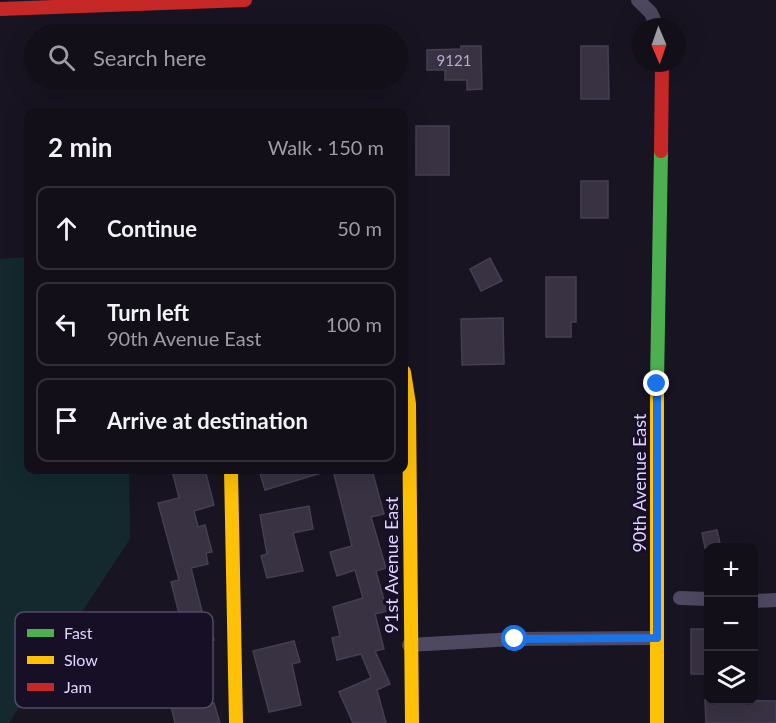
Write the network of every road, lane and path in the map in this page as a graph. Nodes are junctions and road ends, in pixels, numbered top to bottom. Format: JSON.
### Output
{"nodes":[{"id":1,"x":245,"y":0,"type":"edge"},
{"id":2,"x":643,"y":4,"type":"edge"},
{"id":3,"x":0,"y":9,"type":"edge"},
{"id":4,"x":652,"y":18,"type":"edge"},
{"id":5,"x":662,"y":72,"type":"edge"},
{"id":6,"x":408,"y":398,"type":"edge"},
{"id":7,"x":231,"y":474,"type":"edge"},
{"id":8,"x":680,"y":598,"type":"dead end"},
{"id":9,"x":704,"y":599,"type":"edge"},
{"id":10,"x":776,"y":600,"type":"edge"},
{"id":11,"x":758,"y":601,"type":"edge"},
{"id":12,"x":657,"y":638,"type":"junction"},
{"id":13,"x":409,"y":645,"type":"junction"},
{"id":14,"x":236,"y":723,"type":"edge"},
{"id":15,"x":412,"y":723,"type":"edge"},
{"id":16,"x":657,"y":723,"type":"edge"}],
"edges":[{"from":1,"to":3,"type":"street"},
{"from":2,"to":4,"type":"street"},
{"from":5,"to":12,"type":"street","name":"90th Avenue East"},
{"from":6,"to":13,"type":"street","name":"91st Avenue East"},
{"from":7,"to":14,"type":"street"},
{"from":8,"to":9,"type":"street"},
{"from":10,"to":11,"type":"street"},
{"from":12,"to":13,"type":"street"},
{"from":12,"to":16,"type":"street","name":"90th Avenue East"},
{"from":13,"to":15,"type":"street","name":"91st Avenue East"}]}
